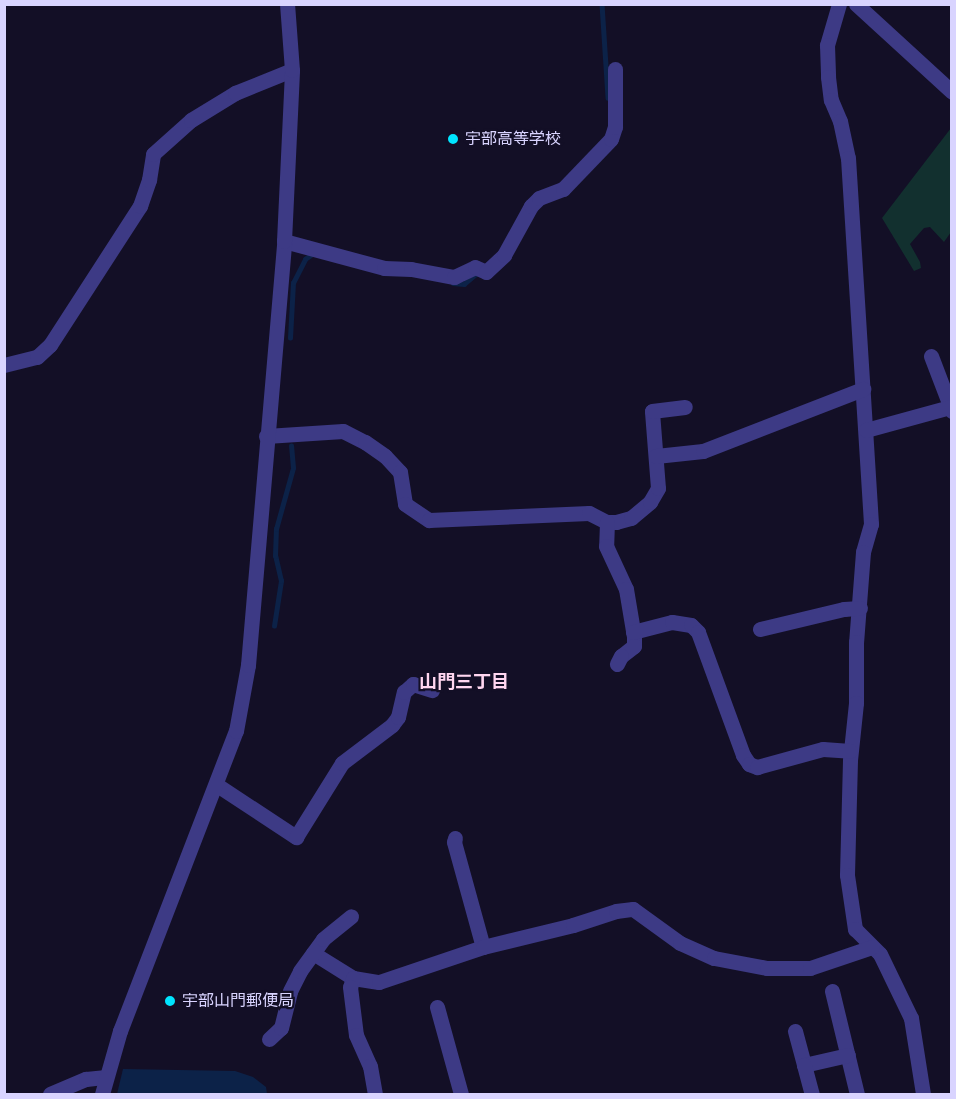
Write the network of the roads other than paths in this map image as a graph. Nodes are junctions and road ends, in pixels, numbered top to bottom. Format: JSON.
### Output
{"nodes":[{"id":1,"x":287,"y":4,"type":"edge"},
{"id":2,"x":839,"y":4,"type":"edge"},
{"id":3,"x":856,"y":4,"type":"edge"},
{"id":4,"x":615,"y":69,"type":"dead end"},
{"id":5,"x":292,"y":70,"type":"junction"},
{"id":6,"x":951,"y":92,"type":"edge"},
{"id":7,"x":284,"y":241,"type":"junction"},
{"id":8,"x":931,"y":356,"type":"dead end"},
{"id":9,"x":4,"y":365,"type":"edge"},
{"id":10,"x":863,"y":389,"type":"junction"},
{"id":11,"x":685,"y":407,"type":"dead end"},
{"id":12,"x":951,"y":409,"type":"edge"},
{"id":13,"x":866,"y":429,"type":"junction"},
{"id":14,"x":266,"y":436,"type":"junction"},
{"id":15,"x":656,"y":456,"type":"junction"},
{"id":16,"x":607,"y":522,"type":"junction"},
{"id":17,"x":860,"y":608,"type":"junction"},
{"id":18,"x":760,"y":629,"type":"dead end"},
{"id":19,"x":633,"y":632,"type":"junction"},
{"id":20,"x":617,"y":664,"type":"dead end"},
{"id":21,"x":432,"y":690,"type":"dead end"},
{"id":22,"x":850,"y":751,"type":"junction"},
{"id":23,"x":217,"y":785,"type":"junction"},
{"id":24,"x":455,"y":838,"type":"dead end"},
{"id":25,"x":351,"y":916,"type":"dead end"},
{"id":26,"x":483,"y":947,"type":"junction"},
{"id":27,"x":872,"y":947,"type":"junction"},
{"id":28,"x":313,"y":953,"type":"junction"},
{"id":29,"x":353,"y":978,"type":"junction"},
{"id":30,"x":832,"y":991,"type":"dead end"},
{"id":31,"x":437,"y":1007,"type":"dead end"},
{"id":32,"x":795,"y":1031,"type":"dead end"},
{"id":33,"x":269,"y":1040,"type":"dead end"},
{"id":34,"x":848,"y":1055,"type":"junction"},
{"id":35,"x":804,"y":1065,"type":"junction"},
{"id":36,"x":106,"y":1077,"type":"junction"},
{"id":37,"x":50,"y":1095,"type":"edge"},
{"id":38,"x":102,"y":1095,"type":"edge"},
{"id":39,"x":375,"y":1095,"type":"edge"},
{"id":40,"x":461,"y":1095,"type":"edge"},
{"id":41,"x":812,"y":1095,"type":"edge"},
{"id":42,"x":857,"y":1095,"type":"edge"},
{"id":43,"x":922,"y":1095,"type":"edge"}],
"edges":[{"from":1,"to":5,"type":"street"},
{"from":2,"to":10,"type":"street"},
{"from":3,"to":6,"type":"street"},
{"from":4,"to":7,"type":"street"},
{"from":5,"to":7,"type":"street"},
{"from":5,"to":9,"type":"street"},
{"from":7,"to":14,"type":"street"},
{"from":8,"to":12,"type":"street"},
{"from":10,"to":13,"type":"street"},
{"from":10,"to":15,"type":"street"},
{"from":11,"to":15,"type":"street"},
{"from":12,"to":13,"type":"street"},
{"from":13,"to":17,"type":"street"},
{"from":14,"to":16,"type":"street"},
{"from":14,"to":23,"type":"street"},
{"from":15,"to":16,"type":"street"},
{"from":16,"to":19,"type":"street"},
{"from":17,"to":18,"type":"street"},
{"from":17,"to":22,"type":"street"},
{"from":19,"to":20,"type":"street"},
{"from":19,"to":22,"type":"street"},
{"from":21,"to":23,"type":"street"},
{"from":22,"to":27,"type":"street"},
{"from":23,"to":36,"type":"street"},
{"from":24,"to":26,"type":"street"},
{"from":25,"to":28,"type":"street"},
{"from":26,"to":27,"type":"street"},
{"from":26,"to":29,"type":"street"},
{"from":27,"to":43,"type":"street"},
{"from":28,"to":29,"type":"street"},
{"from":28,"to":33,"type":"street"},
{"from":29,"to":39,"type":"street"},
{"from":30,"to":34,"type":"street"},
{"from":31,"to":40,"type":"street"},
{"from":32,"to":35,"type":"street"},
{"from":34,"to":35,"type":"street"},
{"from":34,"to":42,"type":"street"},
{"from":35,"to":41,"type":"street"},
{"from":36,"to":37,"type":"street"},
{"from":36,"to":38,"type":"street"}]}
